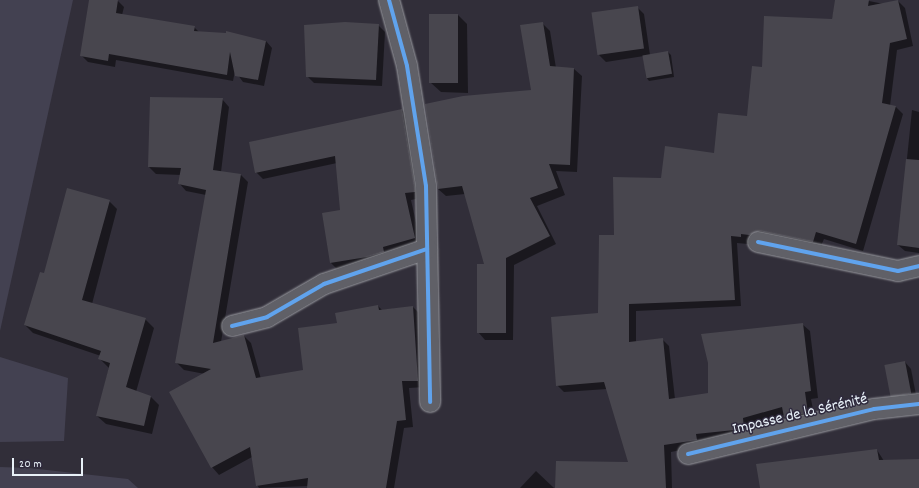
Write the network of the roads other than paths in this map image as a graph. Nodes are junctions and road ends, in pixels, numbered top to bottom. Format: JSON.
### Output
{"nodes":[{"id":1,"x":389,"y":0,"type":"edge"},
{"id":2,"x":758,"y":242,"type":"dead end"},
{"id":3,"x":427,"y":249,"type":"junction"},
{"id":4,"x":919,"y":266,"type":"edge"},
{"id":5,"x":232,"y":326,"type":"dead end"},
{"id":6,"x":430,"y":402,"type":"dead end"},
{"id":7,"x":919,"y":404,"type":"edge"},
{"id":8,"x":688,"y":454,"type":"dead end"}],
"edges":[{"from":1,"to":3,"type":"street"},
{"from":2,"to":4,"type":"street"},
{"from":3,"to":5,"type":"street"},
{"from":3,"to":6,"type":"street"},
{"from":7,"to":8,"type":"street","name":"Impasse de la Sérénité"}]}
